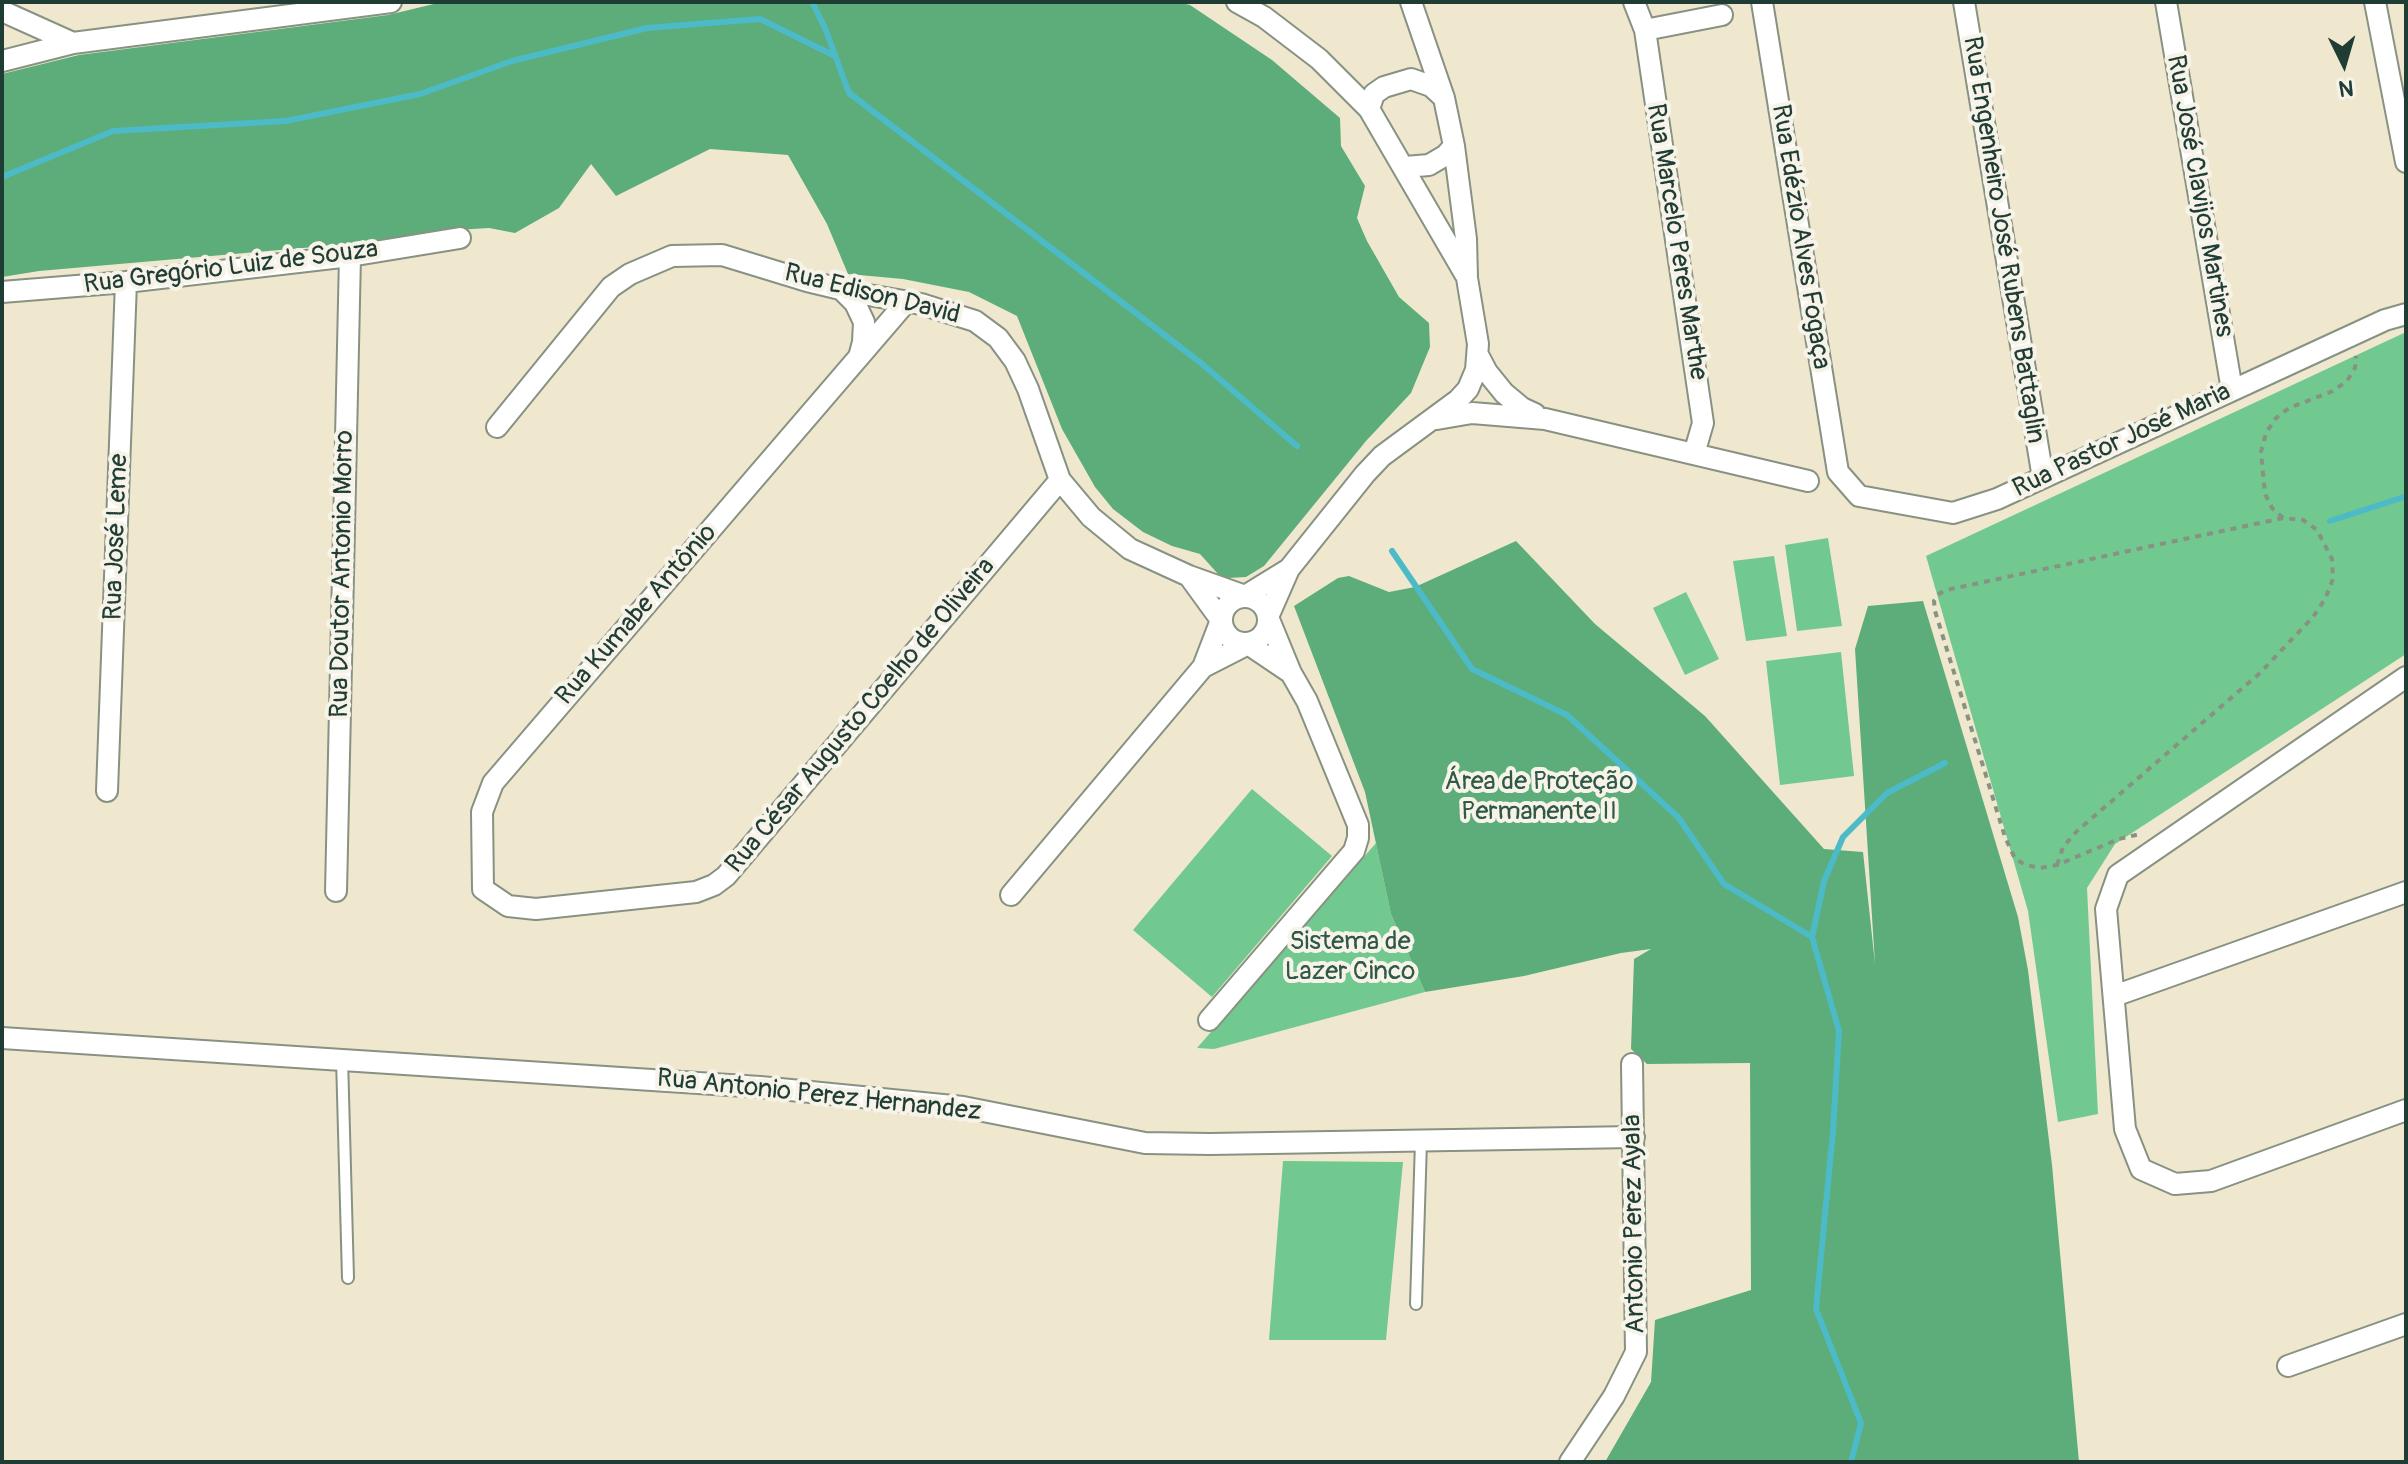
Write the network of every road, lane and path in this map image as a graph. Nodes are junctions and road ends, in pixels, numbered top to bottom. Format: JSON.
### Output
{"nodes":[{"id":1,"x":391,"y":2,"type":"edge"},
{"id":2,"x":1237,"y":2,"type":"edge"},
{"id":3,"x":1411,"y":2,"type":"edge"},
{"id":4,"x":1634,"y":2,"type":"edge"},
{"id":5,"x":1762,"y":2,"type":"edge"},
{"id":6,"x":1964,"y":2,"type":"edge"},
{"id":7,"x":2166,"y":2,"type":"edge"},
{"id":8,"x":2375,"y":2,"type":"edge"},
{"id":9,"x":2,"y":11,"type":"edge"},
{"id":10,"x":1722,"y":15,"type":"dead end"},
{"id":11,"x":1645,"y":30,"type":"junction"},
{"id":12,"x":73,"y":43,"type":"junction"},
{"id":13,"x":2,"y":61,"type":"edge"},
{"id":14,"x":1444,"y":98,"type":"junction"},
{"id":15,"x":1369,"y":109,"type":"junction"},
{"id":16,"x":1454,"y":146,"type":"junction"},
{"id":17,"x":2406,"y":162,"type":"edge"},
{"id":18,"x":1405,"y":167,"type":"junction"},
{"id":19,"x":460,"y":238,"type":"dead end"},
{"id":20,"x":350,"y":256,"type":"junction"},
{"id":21,"x":1467,"y":278,"type":"junction"},
{"id":22,"x":126,"y":282,"type":"junction"},
{"id":23,"x":842,"y":290,"type":"junction"},
{"id":24,"x":2,"y":292,"type":"edge"},
{"id":25,"x":907,"y":301,"type":"junction"},
{"id":26,"x":2406,"y":314,"type":"edge"},
{"id":27,"x":2354,"y":334,"type":"junction"},
{"id":28,"x":1478,"y":355,"type":"junction"},
{"id":29,"x":859,"y":357,"type":"junction"},
{"id":30,"x":1468,"y":389,"type":"junction"},
{"id":31,"x":2232,"y":390,"type":"junction"},
{"id":32,"x":1479,"y":413,"type":"junction"},
{"id":33,"x":1545,"y":419,"type":"junction"},
{"id":34,"x":1426,"y":423,"type":"junction"},
{"id":35,"x":497,"y":427,"type":"dead end"},
{"id":36,"x":1694,"y":454,"type":"junction"},
{"id":37,"x":1838,"y":472,"type":"joint"},
{"id":38,"x":2043,"y":478,"type":"junction"},
{"id":39,"x":1060,"y":480,"type":"junction"},
{"id":40,"x":1808,"y":481,"type":"dead end"},
{"id":41,"x":2283,"y":518,"type":"junction"},
{"id":42,"x":1289,"y":569,"type":"junction"},
{"id":43,"x":1189,"y":576,"type":"junction"},
{"id":44,"x":1245,"y":596,"type":"junction"},
{"id":45,"x":1268,"y":617,"type":"junction"},
{"id":46,"x":1221,"y":620,"type":"junction"},
{"id":47,"x":1248,"y":644,"type":"junction"},
{"id":48,"x":1203,"y":667,"type":"junction"},
{"id":49,"x":1291,"y":673,"type":"junction"},
{"id":50,"x":2406,"y":677,"type":"edge"},
{"id":51,"x":107,"y":791,"type":"dead end"},
{"id":52,"x":2141,"y":834,"type":"dead end"},
{"id":53,"x":2057,"y":865,"type":"junction"},
{"id":54,"x":336,"y":891,"type":"dead end"},
{"id":55,"x":2406,"y":892,"type":"edge"},
{"id":56,"x":1011,"y":895,"type":"dead end"},
{"id":57,"x":491,"y":897,"type":"joint"},
{"id":58,"x":2114,"y":996,"type":"junction"},
{"id":59,"x":1209,"y":1020,"type":"dead end"},
{"id":60,"x":2,"y":1038,"type":"edge"},
{"id":61,"x":342,"y":1058,"type":"junction"},
{"id":62,"x":1632,"y":1064,"type":"dead end"},
{"id":63,"x":2406,"y":1110,"type":"edge"},
{"id":64,"x":1634,"y":1137,"type":"junction"},
{"id":65,"x":1421,"y":1141,"type":"junction"},
{"id":66,"x":348,"y":1278,"type":"dead end"},
{"id":67,"x":1416,"y":1304,"type":"dead end"},
{"id":68,"x":2406,"y":1324,"type":"edge"},
{"id":69,"x":2288,"y":1366,"type":"dead end"},
{"id":70,"x":1570,"y":1462,"type":"edge"}],
"edges":[{"from":1,"to":12,"type":"street"},
{"from":2,"to":15,"type":"street"},
{"from":3,"to":14,"type":"street"},
{"from":4,"to":11,"type":"street","name":"Rua Marcelo Peres Marthe"},
{"from":5,"to":37,"type":"street","name":"Rua Edézio Alves Fogaça"},
{"from":6,"to":38,"type":"street","name":"Rua Engenheiro José Rubens Battaglin"},
{"from":7,"to":31,"type":"street","name":"Rua José Clavijos Martines"},
{"from":8,"to":17,"type":"street"},
{"from":9,"to":12,"type":"street"},
{"from":10,"to":11,"type":"street"},
{"from":11,"to":36,"type":"street","name":"Rua Marcelo Peres Marthe"},
{"from":12,"to":13,"type":"street"},
{"from":14,"to":15,"type":"street"},
{"from":14,"to":16,"type":"street"},
{"from":15,"to":18,"type":"street"},
{"from":16,"to":18,"type":"street"},
{"from":16,"to":21,"type":"street"},
{"from":18,"to":21,"type":"street"},
{"from":19,"to":20,"type":"street","name":"Rua Gregório Luiz de Souza"},
{"from":20,"to":22,"type":"street","name":"Rua Gregório Luiz de Souza"},
{"from":20,"to":54,"type":"street","name":"Rua Doutor Antonio Morro"},
{"from":21,"to":28,"type":"street"},
{"from":22,"to":24,"type":"street","name":"Rua Gregório Luiz de Souza"},
{"from":22,"to":51,"type":"street","name":"Rua José Leme"},
{"from":23,"to":25,"type":"street","name":"Rua Edison David"},
{"from":23,"to":29,"type":"street"},
{"from":23,"to":35,"type":"street","name":"Rua Edison David"},
{"from":25,"to":29,"type":"street","name":"Rua Kumabe Antônio"},
{"from":25,"to":39,"type":"street","name":"Rua Edison David"},
{"from":26,"to":27,"type":"street","name":"Rua Pastor José Maria"},
{"from":27,"to":31,"type":"street","name":"Rua Pastor José Maria"},
{"from":27,"to":41,"type":"path"},
{"from":28,"to":30,"type":"street"},
{"from":28,"to":33,"type":"street"},
{"from":29,"to":57,"type":"street","name":"Rua Kumabe Antônio"},
{"from":30,"to":32,"type":"street"},
{"from":30,"to":34,"type":"street"},
{"from":31,"to":38,"type":"street","name":"Rua Pastor José Maria"},
{"from":32,"to":33,"type":"street"},
{"from":32,"to":34,"type":"street"},
{"from":33,"to":36,"type":"street"},
{"from":34,"to":42,"type":"street"},
{"from":36,"to":40,"type":"street"},
{"from":37,"to":38,"type":"street","name":"Rua Pastor José Maria"},
{"from":39,"to":43,"type":"street","name":"Rua Edison David"},
{"from":39,"to":57,"type":"street","name":"Rua César Augusto Coelho de Oliveira"},
{"from":41,"to":53,"type":"path"},
{"from":41,"to":53,"type":"path"},
{"from":42,"to":44,"type":"street"},
{"from":42,"to":45,"type":"street"},
{"from":43,"to":44,"type":"street","name":"Rua Edison David"},
{"from":43,"to":46,"type":"street","name":"Rua Edison David"},
{"from":44,"to":45,"type":"street"},
{"from":44,"to":46,"type":"street"},
{"from":45,"to":47,"type":"street"},
{"from":45,"to":49,"type":"street"},
{"from":46,"to":47,"type":"street"},
{"from":46,"to":48,"type":"street"},
{"from":47,"to":48,"type":"street"},
{"from":47,"to":49,"type":"street"},
{"from":48,"to":56,"type":"street"},
{"from":49,"to":59,"type":"street"},
{"from":50,"to":58,"type":"street"},
{"from":52,"to":53,"type":"path"},
{"from":55,"to":58,"type":"street"},
{"from":58,"to":63,"type":"street"},
{"from":60,"to":61,"type":"street","name":"Rua Antonio Perez Hernandez"},
{"from":61,"to":65,"type":"street","name":"Rua Antonio Perez Hernandez"},
{"from":61,"to":66,"type":"lane"},
{"from":62,"to":64,"type":"street","name":"Antonio Perez Ayala"},
{"from":64,"to":65,"type":"street","name":"Rua Antonio Perez Hernandez"},
{"from":64,"to":70,"type":"street","name":"Antonio Perez Ayala"},
{"from":65,"to":67,"type":"lane"},
{"from":68,"to":69,"type":"street"}]}
